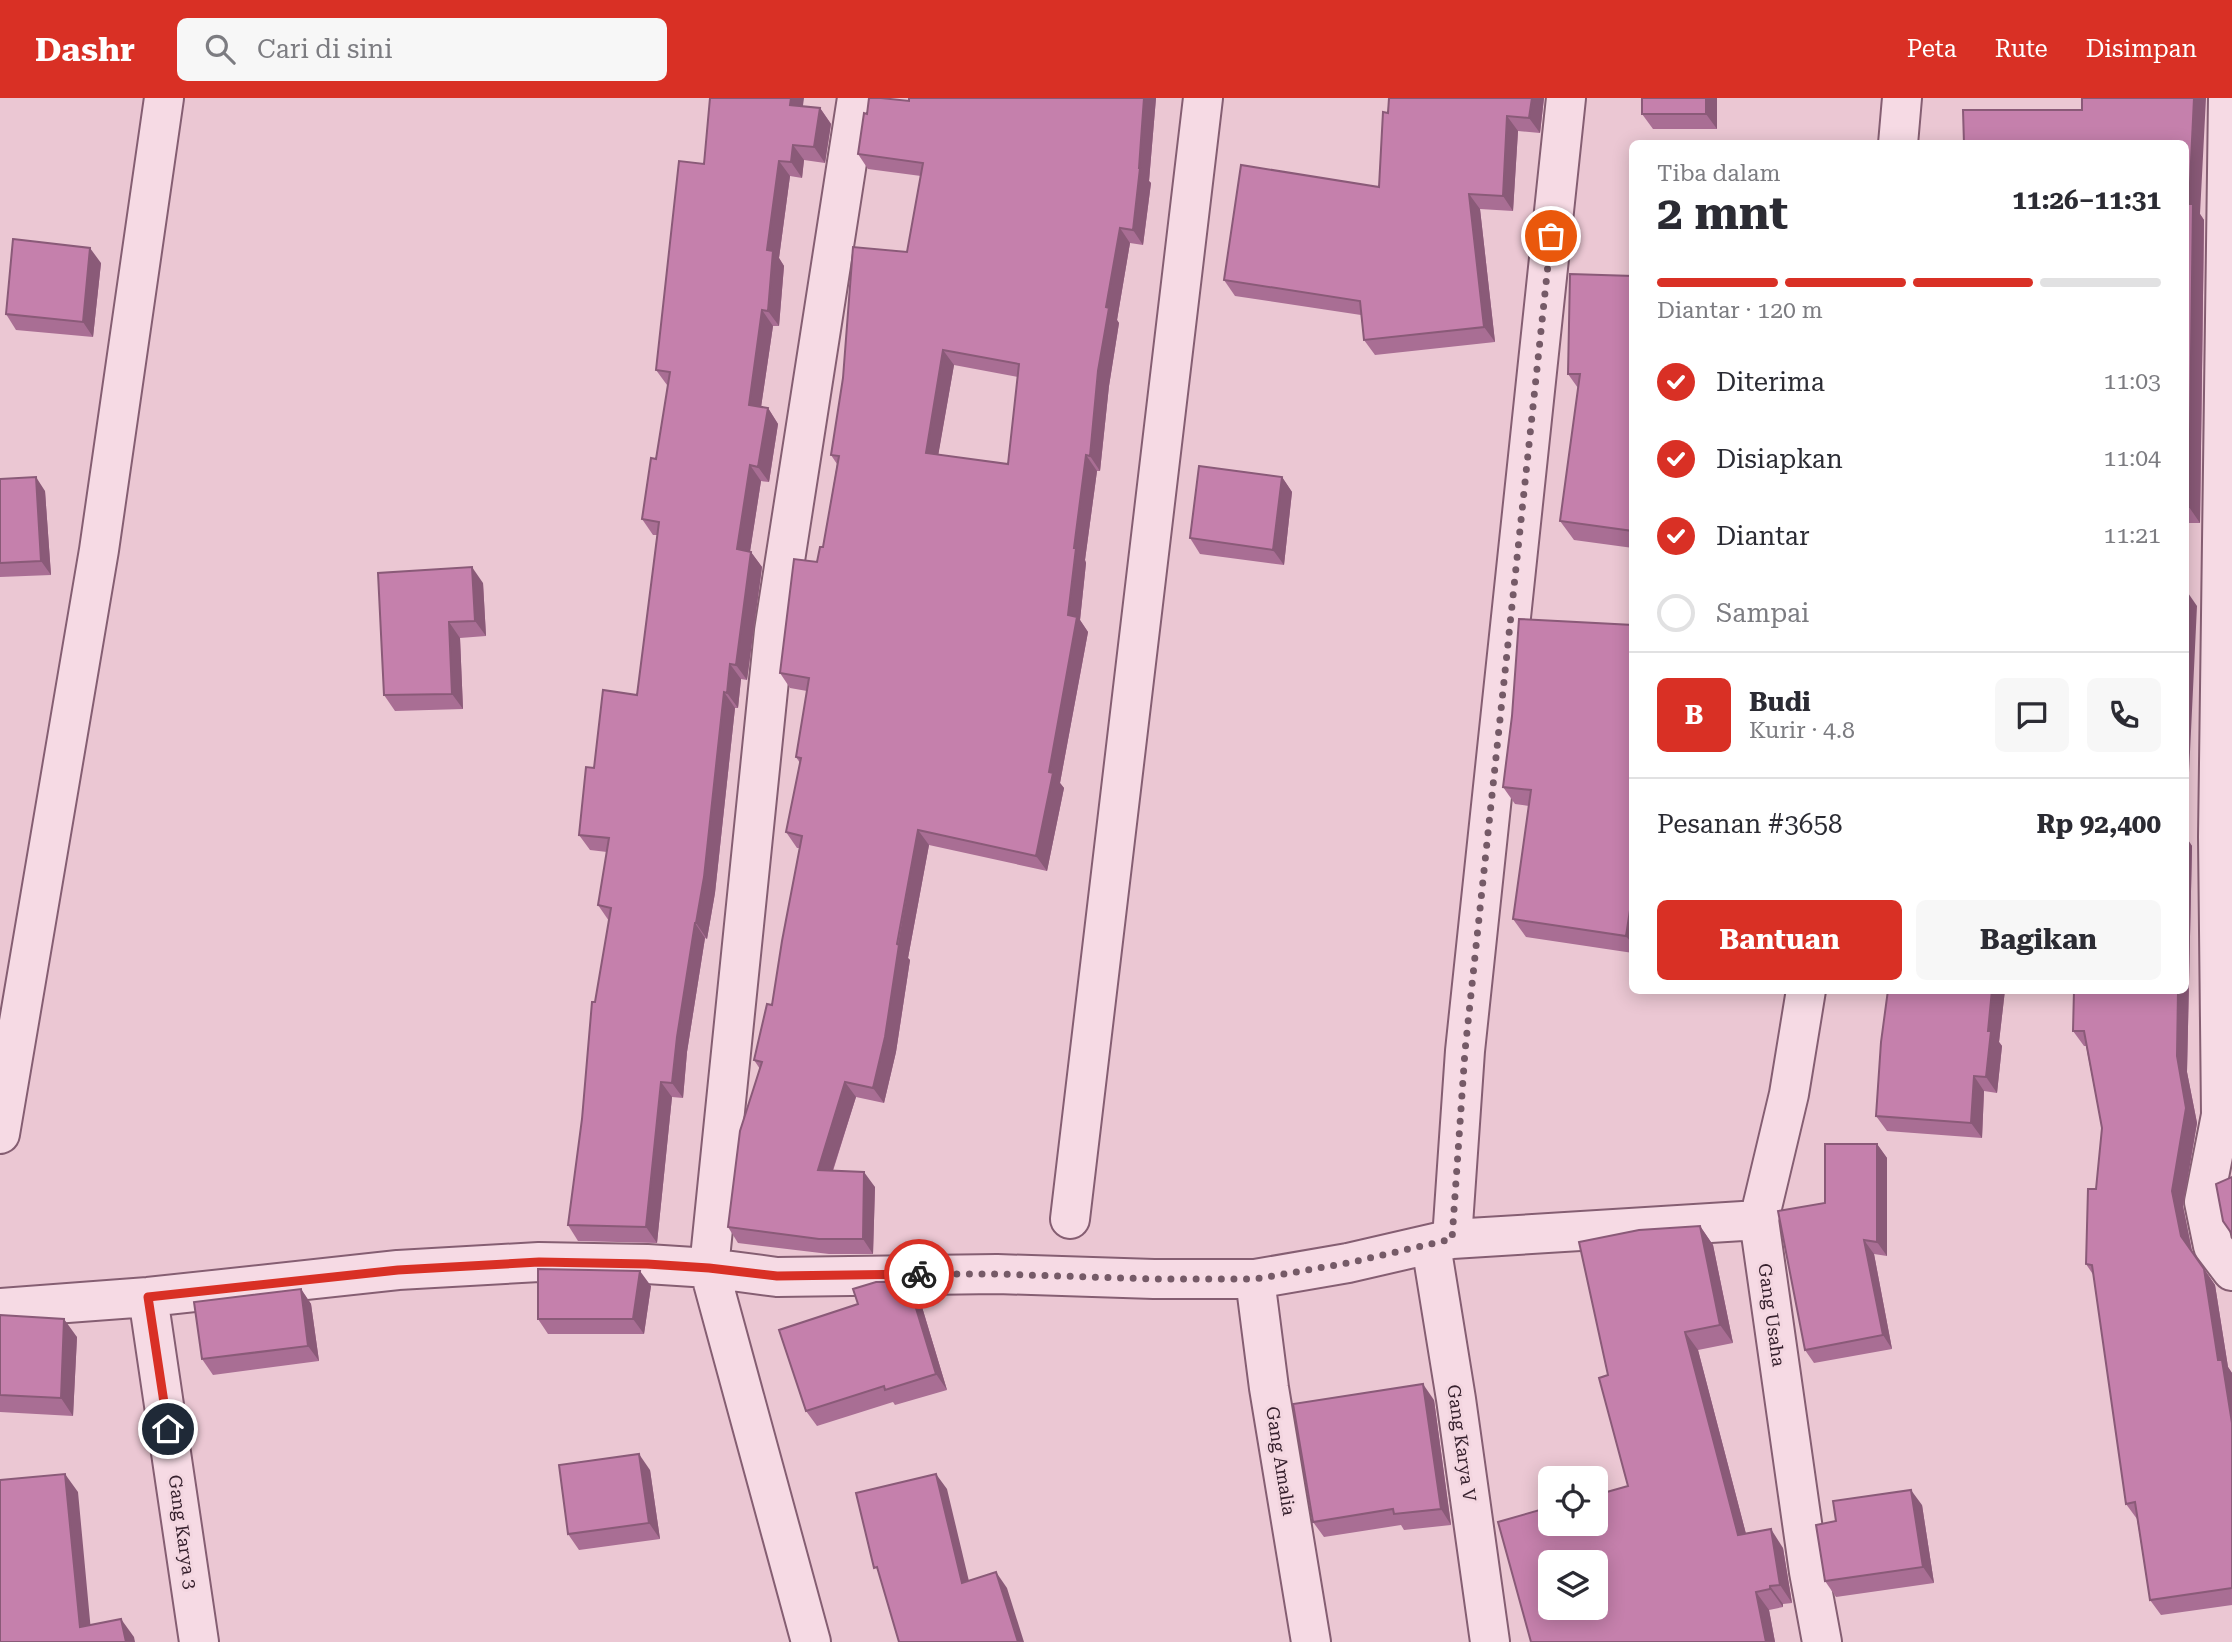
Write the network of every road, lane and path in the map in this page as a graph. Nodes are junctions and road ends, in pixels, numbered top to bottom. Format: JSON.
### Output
{"nodes":[{"id":1,"x":164,"y":98,"type":"edge"},
{"id":2,"x":857,"y":98,"type":"edge"},
{"id":3,"x":1203,"y":98,"type":"edge"},
{"id":4,"x":1566,"y":98,"type":"edge"},
{"id":5,"x":1902,"y":98,"type":"edge"},
{"id":6,"x":2228,"y":98,"type":"edge"},
{"id":7,"x":1898,"y":140,"type":"edge"},
{"id":8,"x":1805,"y":994,"type":"edge"},
{"id":9,"x":0,"y":1135,"type":"edge"},
{"id":10,"x":1070,"y":1219,"type":"dead end"},
{"id":11,"x":1759,"y":1220,"type":"junction"},
{"id":12,"x":1441,"y":1242,"type":"junction"},
{"id":13,"x":709,"y":1268,"type":"junction"},
{"id":14,"x":2232,"y":1271,"type":"edge"},
{"id":15,"x":1255,"y":1279,"type":"junction"},
{"id":16,"x":148,"y":1297,"type":"junction"},
{"id":17,"x":0,"y":1308,"type":"edge"},
{"id":18,"x":199,"y":1642,"type":"edge"},
{"id":19,"x":811,"y":1642,"type":"edge"},
{"id":20,"x":1311,"y":1642,"type":"edge"},
{"id":21,"x":1490,"y":1642,"type":"edge"},
{"id":22,"x":1822,"y":1642,"type":"edge"}],
"edges":[{"from":1,"to":9,"type":"street"},
{"from":2,"to":13,"type":"street"},
{"from":3,"to":10,"type":"street"},
{"from":4,"to":12,"type":"street","name":"Gang Karya V"},
{"from":5,"to":7,"type":"street"},
{"from":6,"to":14,"type":"street"},
{"from":8,"to":11,"type":"street","name":"Gang Usaha"},
{"from":11,"to":12,"type":"street"},
{"from":11,"to":22,"type":"street","name":"Gang Usaha"},
{"from":12,"to":15,"type":"street"},
{"from":12,"to":21,"type":"street","name":"Gang Karya V"},
{"from":13,"to":15,"type":"street"},
{"from":13,"to":16,"type":"street"},
{"from":13,"to":19,"type":"street"},
{"from":15,"to":20,"type":"street","name":"Gang Amalia"},
{"from":16,"to":17,"type":"street"},
{"from":16,"to":18,"type":"street","name":"Gang Karya 3"}]}
